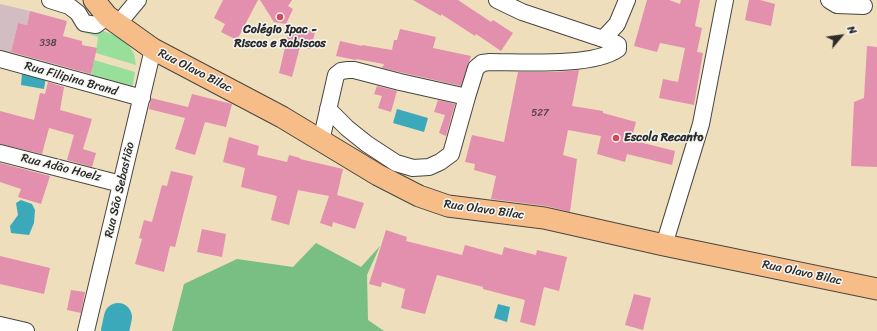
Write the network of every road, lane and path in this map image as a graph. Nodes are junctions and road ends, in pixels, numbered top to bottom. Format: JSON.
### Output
{"nodes":[{"id":1,"x":50,"y":0,"type":"edge"},
{"id":2,"x":94,"y":0,"type":"edge"},
{"id":3,"x":138,"y":0,"type":"edge"},
{"id":4,"x":497,"y":0,"type":"edge"},
{"id":5,"x":627,"y":0,"type":"edge"},
{"id":6,"x":725,"y":0,"type":"edge"},
{"id":7,"x":830,"y":0,"type":"edge"},
{"id":8,"x":864,"y":6,"type":"dead end"},
{"id":9,"x":113,"y":20,"type":"junction"},
{"id":10,"x":603,"y":39,"type":"junction"},
{"id":11,"x":153,"y":49,"type":"junction"},
{"id":12,"x":0,"y":59,"type":"edge"},
{"id":13,"x":467,"y":97,"type":"junction"},
{"id":14,"x":142,"y":98,"type":"junction"},
{"id":15,"x":328,"y":109,"type":"junction"},
{"id":16,"x":321,"y":140,"type":"junction"},
{"id":17,"x":0,"y":153,"type":"edge"},
{"id":18,"x":122,"y":184,"type":"junction"},
{"id":19,"x":664,"y":245,"type":"junction"},
{"id":20,"x":877,"y":288,"type":"edge"},
{"id":21,"x":0,"y":325,"type":"edge"},
{"id":22,"x":26,"y":331,"type":"edge"},
{"id":23,"x":86,"y":331,"type":"edge"}],
"edges":[{"from":1,"to":9,"type":"street"},
{"from":2,"to":9,"type":"main road","name":"Rua Olavo Bilac"},
{"from":3,"to":9,"type":"street"},
{"from":4,"to":10,"type":"street"},
{"from":5,"to":10,"type":"street"},
{"from":6,"to":19,"type":"street"},
{"from":7,"to":8,"type":"street"},
{"from":9,"to":11,"type":"main road","name":"Rua Olavo Bilac"},
{"from":10,"to":13,"type":"street"},
{"from":11,"to":14,"type":"street","name":"Rua São Sebastião"},
{"from":11,"to":16,"type":"main road","name":"Rua Olavo Bilac"},
{"from":12,"to":14,"type":"street","name":"Rua Filipina Brand"},
{"from":13,"to":15,"type":"street"},
{"from":13,"to":15,"type":"street"},
{"from":14,"to":18,"type":"street","name":"Rua São Sebastião"},
{"from":15,"to":16,"type":"street"},
{"from":16,"to":19,"type":"main road","name":"Rua Olavo Bilac"},
{"from":17,"to":18,"type":"street","name":"Rua Adão Hoelz"},
{"from":18,"to":23,"type":"street","name":"Rua São Sebastião"},
{"from":19,"to":20,"type":"main road","name":"Rua Olavo Bilac"},
{"from":21,"to":22,"type":"street"}]}
